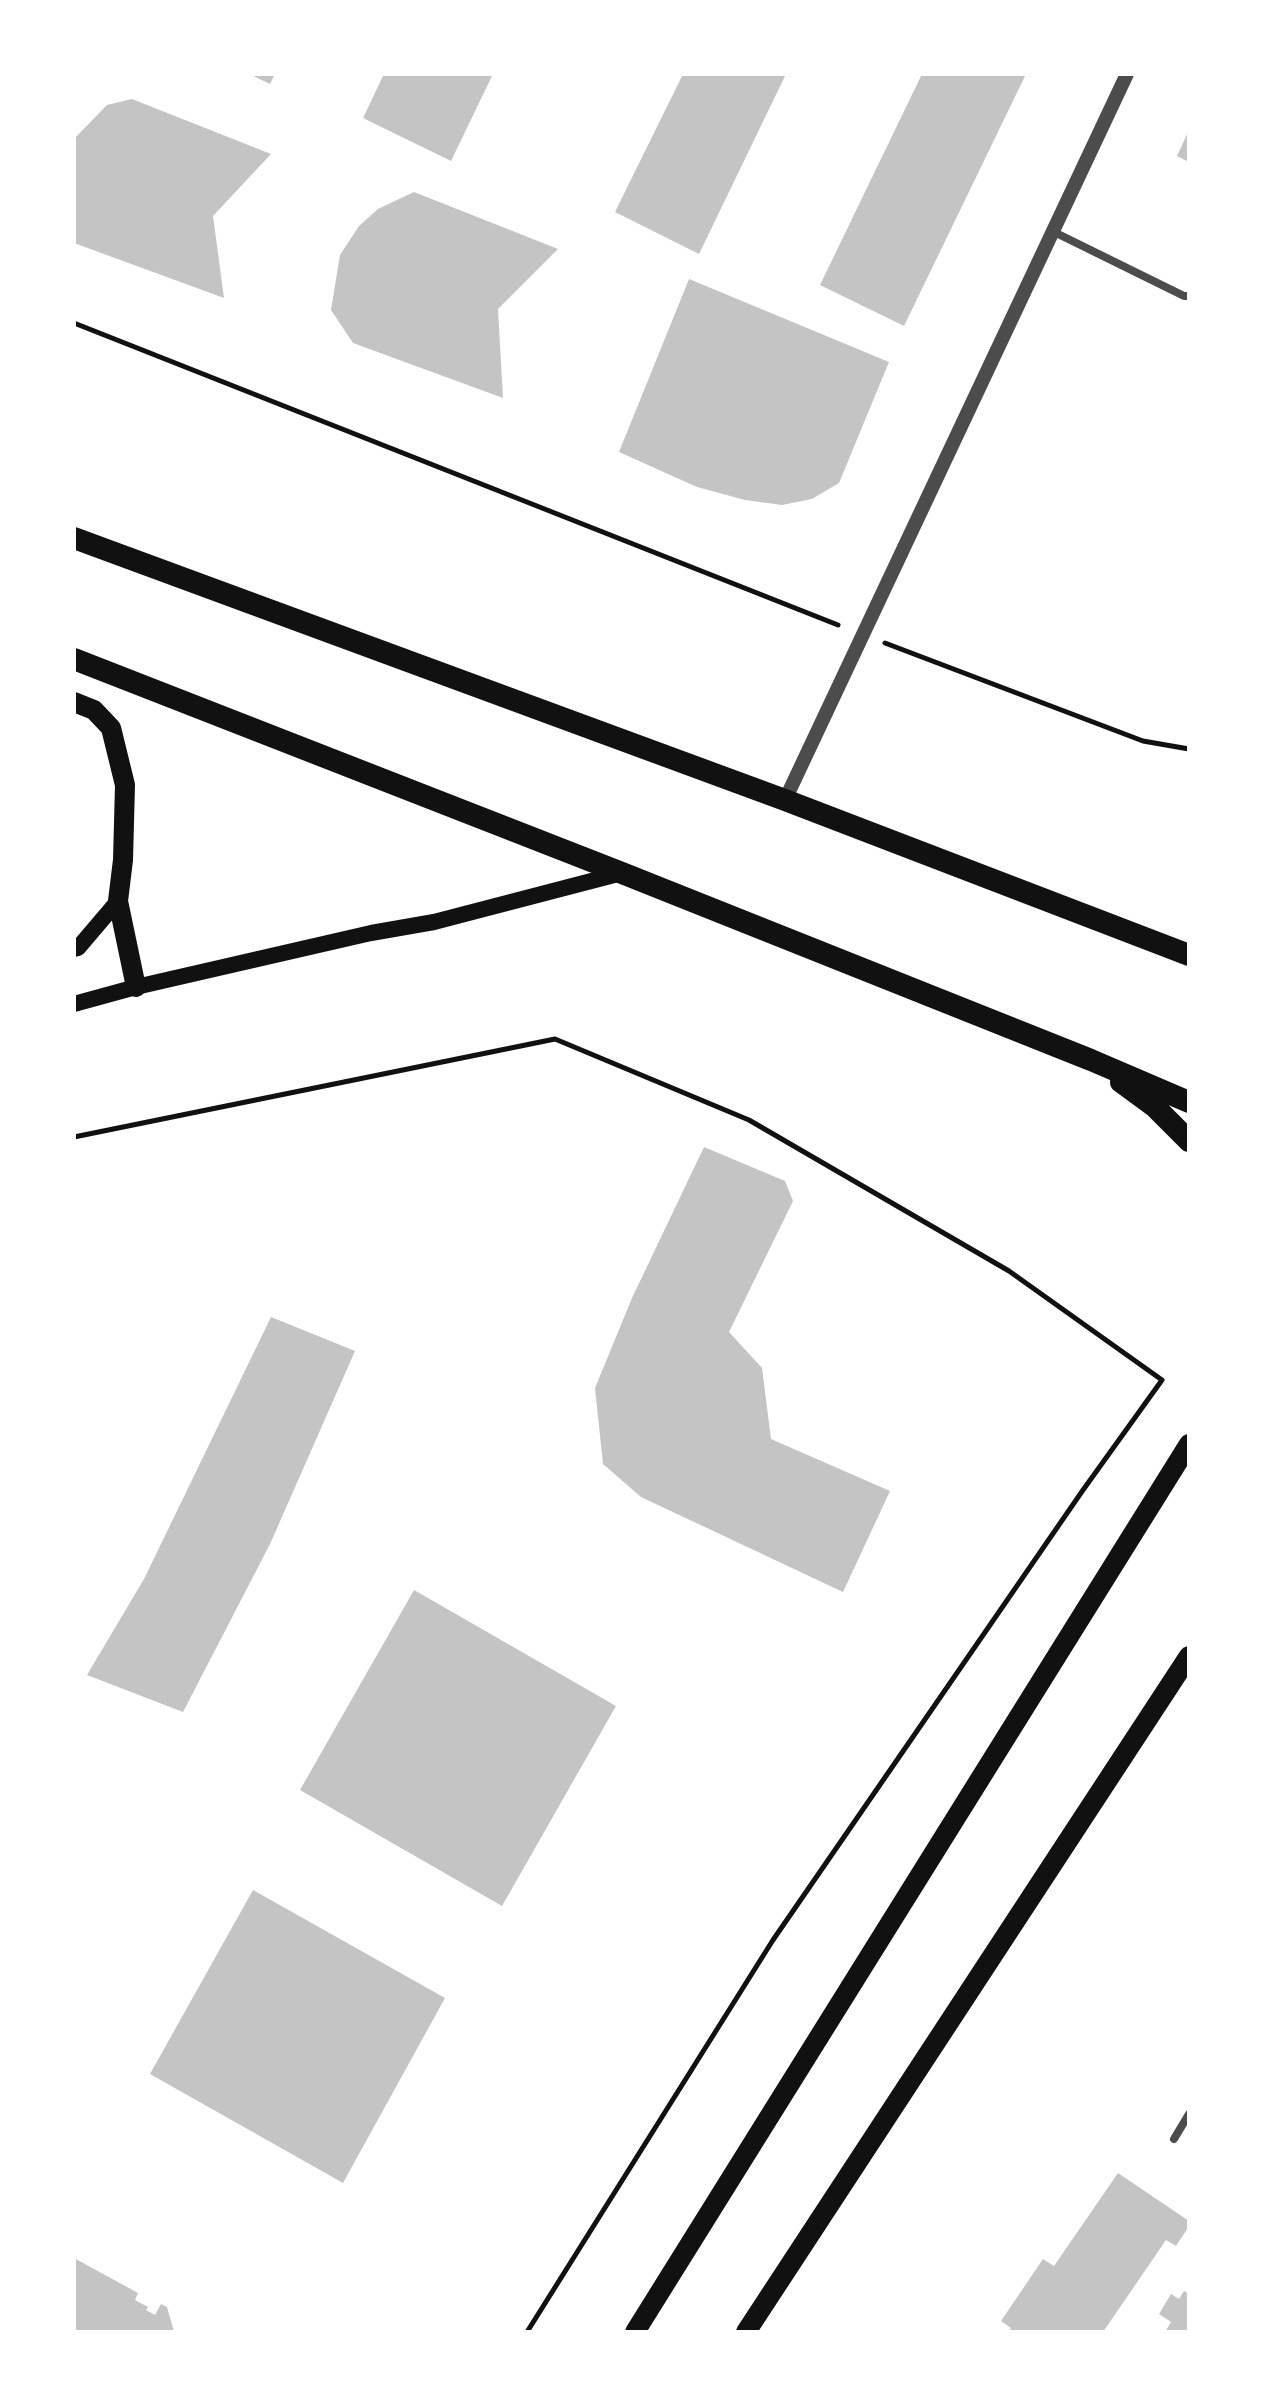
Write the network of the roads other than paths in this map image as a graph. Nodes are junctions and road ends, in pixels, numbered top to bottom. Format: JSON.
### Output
{"nodes":[{"id":1,"x":1127,"y":74,"type":"edge"},
{"id":2,"x":1052,"y":231,"type":"junction"},
{"id":3,"x":1189,"y":296,"type":"edge"},
{"id":4,"x":74,"y":538,"type":"edge"},
{"id":5,"x":74,"y":659,"type":"edge"},
{"id":6,"x":74,"y":702,"type":"edge"},
{"id":7,"x":785,"y":800,"type":"junction"},
{"id":8,"x":622,"y":873,"type":"junction"},
{"id":9,"x":118,"y":901,"type":"junction"},
{"id":10,"x":74,"y":949,"type":"edge"},
{"id":11,"x":1189,"y":955,"type":"edge"},
{"id":12,"x":136,"y":987,"type":"junction"},
{"id":13,"x":74,"y":1004,"type":"edge"},
{"id":14,"x":1091,"y":1060,"type":"junction"},
{"id":15,"x":1189,"y":1091,"type":"edge"},
{"id":16,"x":1189,"y":1102,"type":"edge"},
{"id":17,"x":1189,"y":1141,"type":"edge"},
{"id":18,"x":1189,"y":1444,"type":"edge"},
{"id":19,"x":1189,"y":1656,"type":"edge"},
{"id":20,"x":1189,"y":2114,"type":"edge"},
{"id":21,"x":1174,"y":2139,"type":"dead end"},
{"id":22,"x":635,"y":2332,"type":"edge"},
{"id":23,"x":746,"y":2332,"type":"edge"}],
"edges":[{"from":1,"to":2,"type":"street"},
{"from":2,"to":3,"type":"street"},
{"from":2,"to":7,"type":"street"},
{"from":4,"to":7,"type":"highway"},
{"from":5,"to":8,"type":"highway"},
{"from":6,"to":9,"type":"main road"},
{"from":7,"to":11,"type":"highway"},
{"from":8,"to":12,"type":"main road"},
{"from":8,"to":14,"type":"highway"},
{"from":9,"to":10,"type":"main road"},
{"from":9,"to":12,"type":"main road"},
{"from":12,"to":13,"type":"main road"},
{"from":14,"to":15,"type":"highway"},
{"from":14,"to":16,"type":"highway"},
{"from":14,"to":17,"type":"highway"},
{"from":18,"to":22,"type":"main road"},
{"from":19,"to":23,"type":"main road"},
{"from":20,"to":21,"type":"street"}]}
